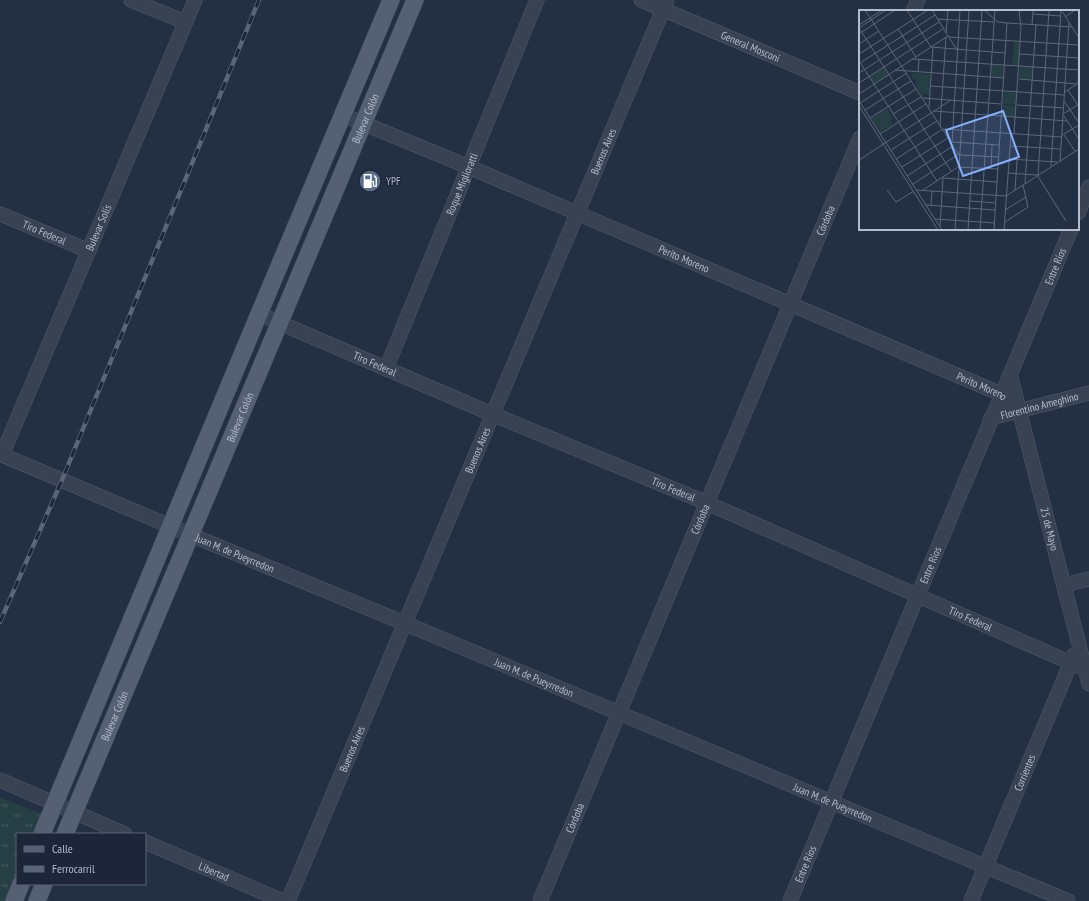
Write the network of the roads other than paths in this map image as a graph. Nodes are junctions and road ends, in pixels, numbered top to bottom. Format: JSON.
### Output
{"nodes":[{"id":1,"x":131,"y":0,"type":"edge"},
{"id":2,"x":195,"y":0,"type":"edge"},
{"id":3,"x":391,"y":0,"type":"edge"},
{"id":4,"x":415,"y":0,"type":"edge"},
{"id":5,"x":537,"y":0,"type":"edge"},
{"id":6,"x":641,"y":0,"type":"edge"},
{"id":7,"x":918,"y":0,"type":"edge"},
{"id":8,"x":665,"y":5,"type":"edge"},
{"id":9,"x":913,"y":10,"type":"edge"},
{"id":10,"x":185,"y":22,"type":"junction"},
{"id":11,"x":859,"y":93,"type":"edge"},
{"id":12,"x":343,"y":115,"type":"junction"},
{"id":13,"x":364,"y":124,"type":"junction"},
{"id":14,"x":859,"y":140,"type":"edge"},
{"id":15,"x":469,"y":167,"type":"junction"},
{"id":16,"x":1079,"y":184,"type":"edge"},
{"id":17,"x":1089,"y":188,"type":"edge"},
{"id":18,"x":1079,"y":211,"type":"edge"},
{"id":19,"x":577,"y":213,"type":"junction"},
{"id":20,"x":0,"y":214,"type":"edge"},
{"id":21,"x":1071,"y":230,"type":"edge"},
{"id":22,"x":89,"y":251,"type":"junction"},
{"id":23,"x":791,"y":304,"type":"junction"},
{"id":24,"x":259,"y":314,"type":"junction"},
{"id":25,"x":280,"y":324,"type":"junction"},
{"id":26,"x":386,"y":369,"type":"junction"},
{"id":27,"x":1010,"y":374,"type":"junction"},
{"id":28,"x":1001,"y":394,"type":"junction"},
{"id":29,"x":1089,"y":394,"type":"edge"},
{"id":30,"x":1019,"y":411,"type":"junction"},
{"id":31,"x":492,"y":414,"type":"junction"},
{"id":32,"x":991,"y":418,"type":"junction"},
{"id":33,"x":1,"y":455,"type":"edge"},
{"id":34,"x":707,"y":503,"type":"junction"},
{"id":35,"x":170,"y":526,"type":"junction"},
{"id":36,"x":191,"y":535,"type":"junction"},
{"id":37,"x":1089,"y":579,"type":"edge"},
{"id":38,"x":1064,"y":585,"type":"junction"},
{"id":39,"x":917,"y":595,"type":"junction"},
{"id":40,"x":404,"y":624,"type":"junction"},
{"id":41,"x":1079,"y":644,"type":"junction"},
{"id":42,"x":1071,"y":663,"type":"junction"},
{"id":43,"x":1085,"y":669,"type":"junction"},
{"id":44,"x":1089,"y":684,"type":"edge"},
{"id":45,"x":619,"y":713,"type":"junction"},
{"id":46,"x":0,"y":780,"type":"edge"},
{"id":47,"x":831,"y":802,"type":"junction"},
{"id":48,"x":55,"y":803,"type":"junction"},
{"id":49,"x":74,"y":812,"type":"junction"},
{"id":50,"x":42,"y":833,"type":"edge"},
{"id":51,"x":65,"y":833,"type":"edge"},
{"id":52,"x":124,"y":833,"type":"edge"},
{"id":53,"x":146,"y":842,"type":"edge"},
{"id":54,"x":986,"y":867,"type":"junction"},
{"id":55,"x":22,"y":885,"type":"edge"},
{"id":56,"x":44,"y":885,"type":"edge"},
{"id":57,"x":14,"y":901,"type":"edge"},
{"id":58,"x":37,"y":901,"type":"edge"},
{"id":59,"x":283,"y":901,"type":"edge"},
{"id":60,"x":288,"y":901,"type":"edge"},
{"id":61,"x":540,"y":901,"type":"edge"},
{"id":62,"x":790,"y":901,"type":"edge"},
{"id":63,"x":971,"y":901,"type":"edge"},
{"id":64,"x":1068,"y":901,"type":"edge"}],
"edges":[{"from":1,"to":10,"type":"street"},
{"from":2,"to":10,"type":"street","name":"Bulevar Solís"},
{"from":3,"to":12,"type":"main road","name":"Bulevar Colón"},
{"from":4,"to":13,"type":"main road","name":"Bulevar Colón"},
{"from":5,"to":15,"type":"street","name":"Roque Miglioratti"},
{"from":6,"to":8,"type":"street","name":"General Mosconi"},
{"from":7,"to":9,"type":"street"},
{"from":8,"to":11,"type":"street","name":"General Mosconi"},
{"from":8,"to":19,"type":"street","name":"Buenos Aires"},
{"from":10,"to":22,"type":"street","name":"Bulevar Solís"},
{"from":12,"to":13,"type":"street","name":"Perito Moreno"},
{"from":12,"to":24,"type":"main road","name":"Bulevar Colón"},
{"from":13,"to":15,"type":"street","name":"Perito Moreno"},
{"from":13,"to":25,"type":"main road","name":"Bulevar Colón"},
{"from":14,"to":23,"type":"street","name":"Córdoba"},
{"from":15,"to":19,"type":"street","name":"Perito Moreno"},
{"from":15,"to":26,"type":"street","name":"Roque Miglioratti"},
{"from":16,"to":17,"type":"street"},
{"from":17,"to":18,"type":"street"},
{"from":19,"to":23,"type":"street","name":"Perito Moreno"},
{"from":19,"to":31,"type":"street","name":"Buenos Aires"},
{"from":20,"to":22,"type":"street","name":"Tiro Federal"},
{"from":21,"to":27,"type":"street","name":"Entre Ríos"},
{"from":22,"to":33,"type":"street","name":"Bulevar Solís"},
{"from":23,"to":28,"type":"street","name":"Perito Moreno"},
{"from":23,"to":34,"type":"street","name":"Córdoba"},
{"from":24,"to":25,"type":"street","name":"Tiro Federal"},
{"from":24,"to":35,"type":"main road","name":"Bulevar Colón"},
{"from":25,"to":26,"type":"street","name":"Tiro Federal"},
{"from":25,"to":36,"type":"main road","name":"Bulevar Colón"},
{"from":26,"to":31,"type":"street","name":"Tiro Federal"},
{"from":27,"to":28,"type":"street","name":"Entre Ríos"},
{"from":27,"to":30,"type":"street","name":"25 de Mayo"},
{"from":28,"to":30,"type":"street","name":"Perito Moreno"},
{"from":28,"to":32,"type":"street","name":"Entre Ríos"},
{"from":29,"to":30,"type":"street","name":"Florentino Ameghino"},
{"from":30,"to":32,"type":"street","name":"Florentino Ameghino"},
{"from":30,"to":38,"type":"street","name":"25 de Mayo"},
{"from":31,"to":34,"type":"street","name":"Tiro Federal"},
{"from":31,"to":40,"type":"street","name":"Buenos Aires"},
{"from":32,"to":39,"type":"street","name":"Entre Ríos"},
{"from":33,"to":35,"type":"street","name":"Juan M. de Pueyrredon"},
{"from":34,"to":39,"type":"street","name":"Tiro Federal"},
{"from":34,"to":45,"type":"street","name":"Córdoba"},
{"from":35,"to":36,"type":"street","name":"Juan M. de Pueyrredon"},
{"from":35,"to":48,"type":"main road","name":"Bulevar Colón"},
{"from":36,"to":40,"type":"street","name":"Juan M. de Pueyrredon"},
{"from":36,"to":49,"type":"main road","name":"Bulevar Colón"},
{"from":37,"to":38,"type":"street"},
{"from":38,"to":41,"type":"street","name":"25 de Mayo"},
{"from":39,"to":42,"type":"street","name":"Tiro Federal"},
{"from":39,"to":47,"type":"street","name":"Entre Ríos"},
{"from":40,"to":45,"type":"street","name":"Juan M. de Pueyrredon"},
{"from":40,"to":60,"type":"street","name":"Buenos Aires"},
{"from":41,"to":42,"type":"street","name":"Corrientes"},
{"from":41,"to":43,"type":"street","name":"25 de Mayo"},
{"from":42,"to":43,"type":"street","name":"Tiro Federal"},
{"from":42,"to":54,"type":"street","name":"Corrientes"},
{"from":43,"to":44,"type":"street","name":"25 de Mayo"},
{"from":45,"to":47,"type":"street","name":"Juan M. de Pueyrredon"},
{"from":45,"to":61,"type":"street","name":"Córdoba"},
{"from":46,"to":48,"type":"street"},
{"from":47,"to":54,"type":"street","name":"Juan M. de Pueyrredon"},
{"from":47,"to":62,"type":"street","name":"Entre Ríos"},
{"from":48,"to":49,"type":"street"},
{"from":48,"to":50,"type":"main road","name":"Bulevar Colón"},
{"from":49,"to":51,"type":"main road","name":"Bulevar Colón"},
{"from":49,"to":52,"type":"street"},
{"from":53,"to":59,"type":"street","name":"Libertad"},
{"from":54,"to":63,"type":"street","name":"Corrientes"},
{"from":54,"to":64,"type":"street","name":"Juan M. de Pueyrredon"},
{"from":55,"to":57,"type":"main road"},
{"from":56,"to":58,"type":"main road"}]}
